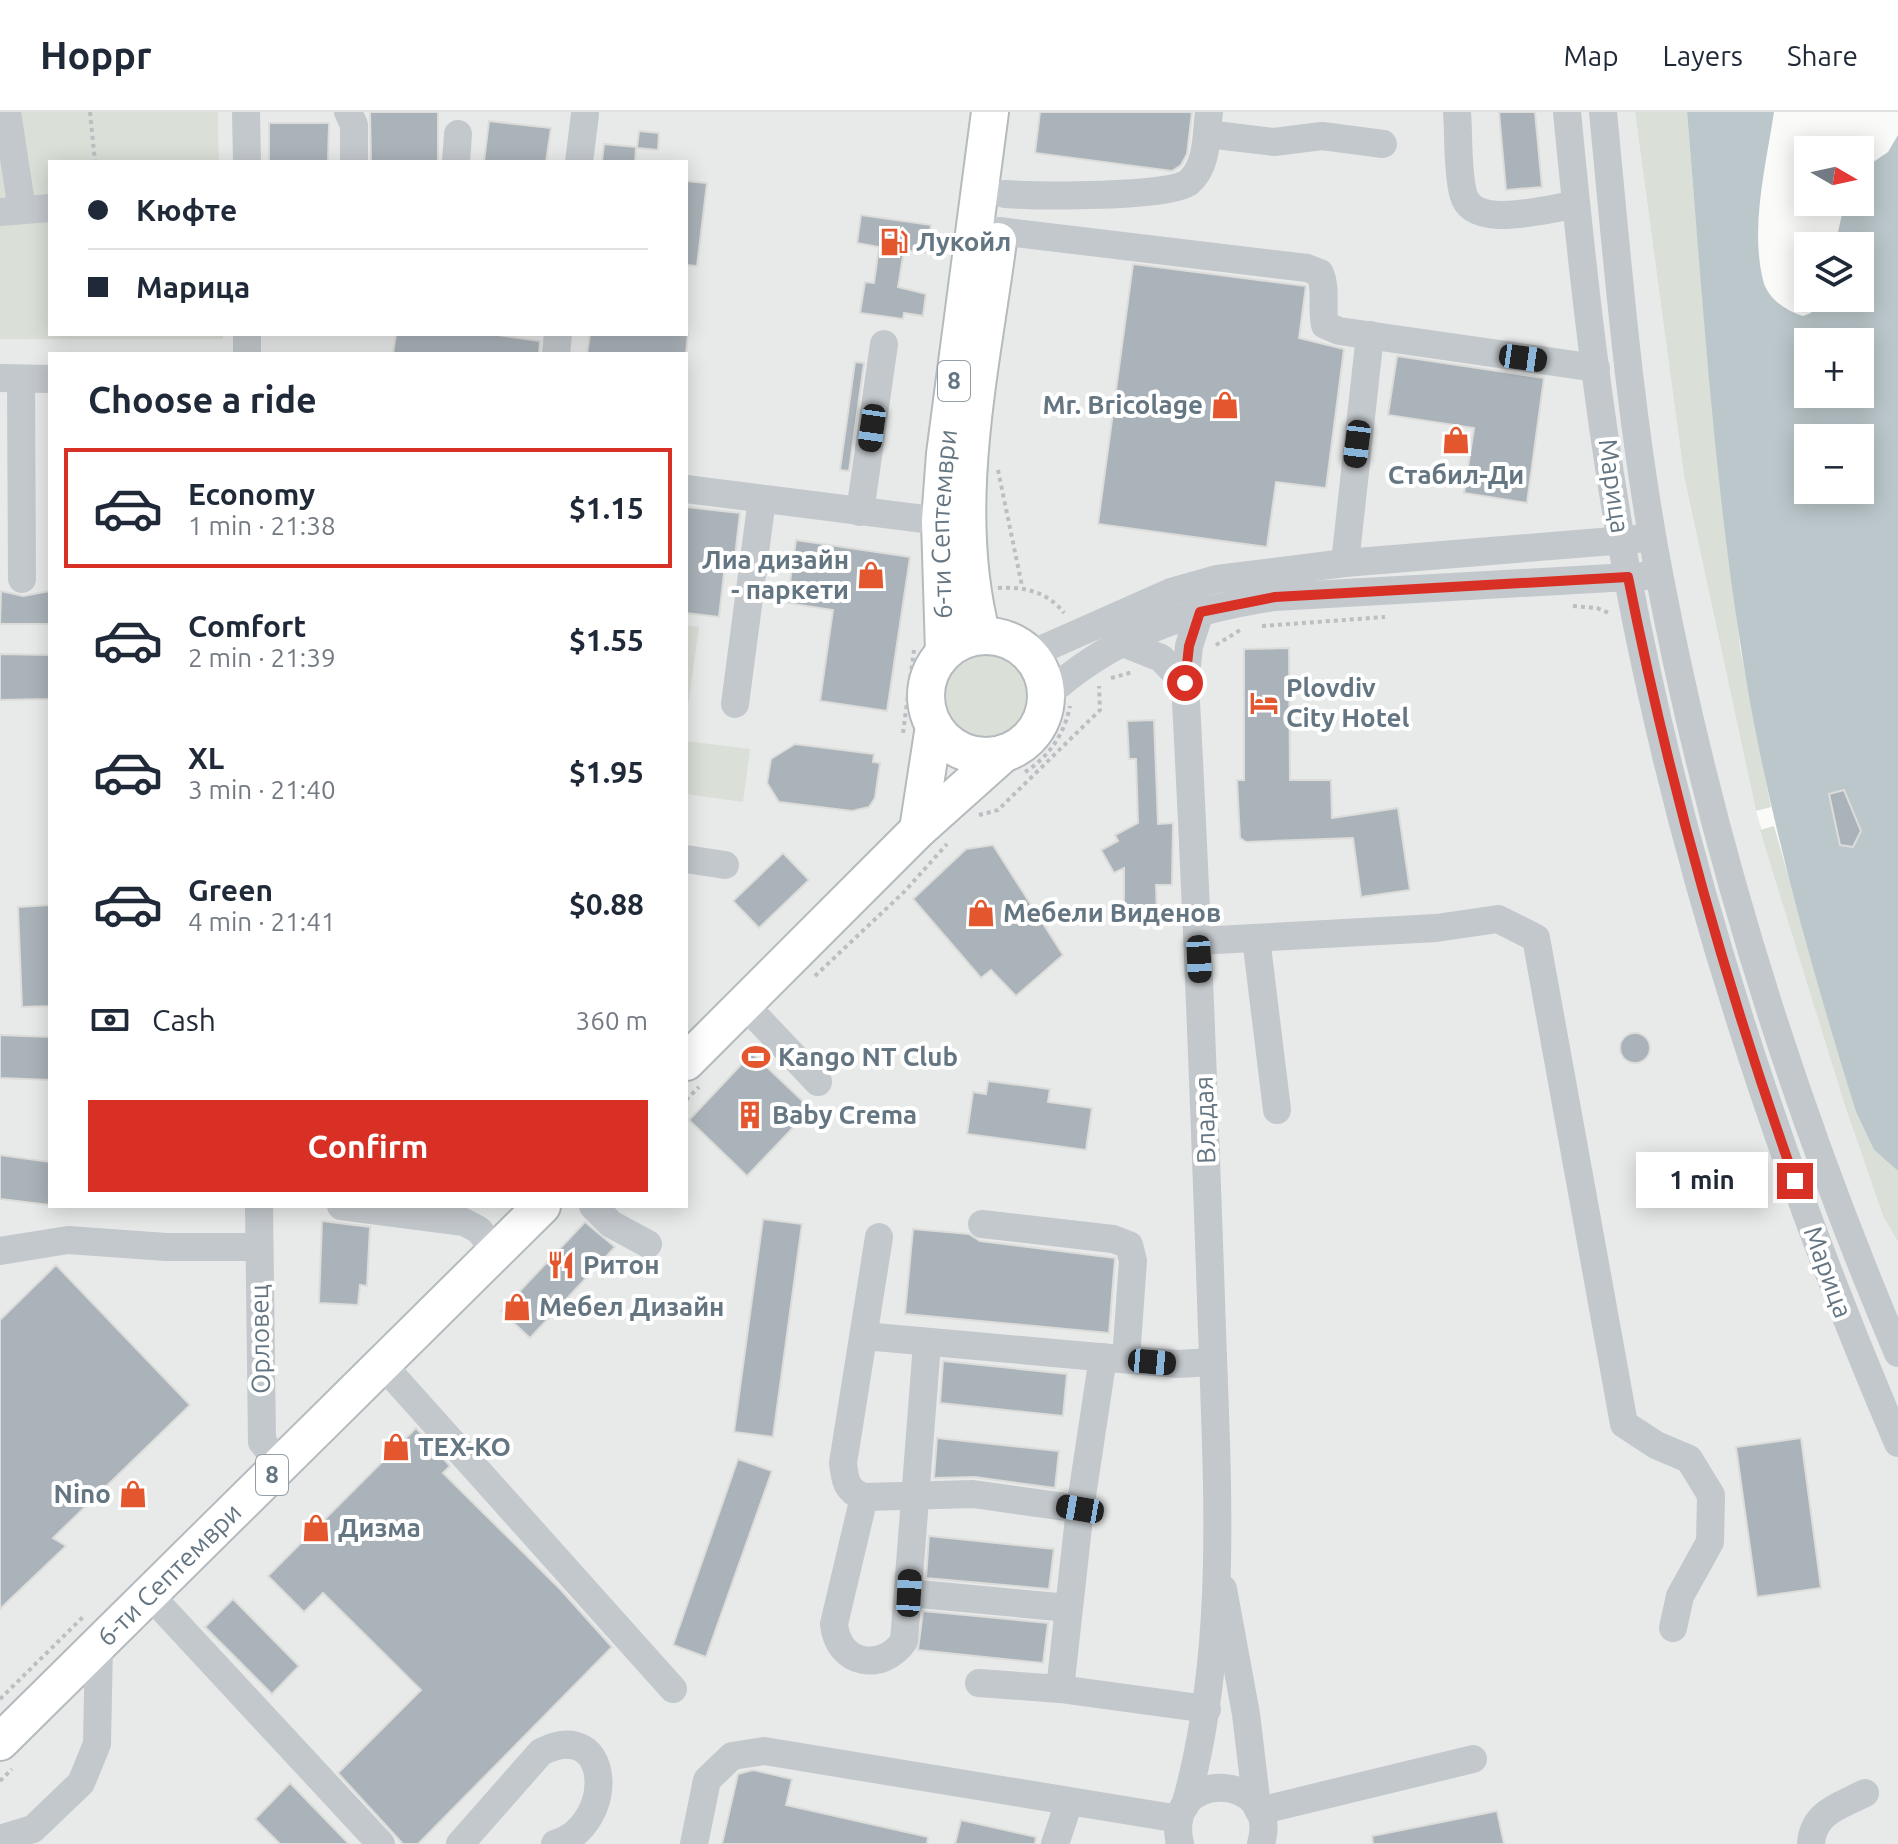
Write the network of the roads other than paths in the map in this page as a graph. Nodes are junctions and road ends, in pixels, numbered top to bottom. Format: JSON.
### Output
{"nodes":[{"id":1,"x":7,"y":112,"type":"edge"},
{"id":2,"x":246,"y":112,"type":"edge"},
{"id":3,"x":348,"y":112,"type":"edge"},
{"id":4,"x":990,"y":112,"type":"edge"},
{"id":5,"x":1015,"y":112,"type":"edge"},
{"id":6,"x":1457,"y":112,"type":"edge"},
{"id":7,"x":1567,"y":112,"type":"edge"},
{"id":8,"x":1603,"y":112,"type":"edge"},
{"id":9,"x":585,"y":114,"type":"dead end"},
{"id":10,"x":1208,"y":123,"type":"edge"},
{"id":11,"x":458,"y":134,"type":"dead end"},
{"id":12,"x":1383,"y":144,"type":"dead end"},
{"id":13,"x":247,"y":160,"type":"edge"},
{"id":14,"x":354,"y":160,"type":"edge"},
{"id":15,"x":456,"y":160,"type":"edge"},
{"id":16,"x":579,"y":160,"type":"edge"},
{"id":17,"x":1005,"y":194,"type":"junction"},
{"id":18,"x":1576,"y":205,"type":"junction"},
{"id":19,"x":48,"y":208,"type":"edge"},
{"id":20,"x":11,"y":211,"type":"edge"},
{"id":21,"x":999,"y":231,"type":"junction"},
{"id":22,"x":1370,"y":335,"type":"junction"},
{"id":23,"x":884,"y":344,"type":"dead end"},
{"id":24,"x":1596,"y":368,"type":"junction"},
{"id":25,"x":11,"y":378,"type":"edge"},
{"id":26,"x":48,"y":379,"type":"edge"},
{"id":27,"x":688,"y":489,"type":"edge"},
{"id":28,"x":762,"y":499,"type":"junction"},
{"id":29,"x":860,"y":512,"type":"junction"},
{"id":30,"x":940,"y":521,"type":"junction"},
{"id":31,"x":1654,"y":537,"type":"junction"},
{"id":32,"x":1621,"y":540,"type":"junction"},
{"id":33,"x":1345,"y":563,"type":"junction"},
{"id":34,"x":1659,"y":575,"type":"junction"},
{"id":35,"x":1628,"y":577,"type":"junction"},
{"id":36,"x":22,"y":579,"type":"dead end"},
{"id":37,"x":1200,"y":612,"type":"junction"},
{"id":38,"x":982,"y":636,"type":"junction"},
{"id":39,"x":1123,"y":643,"type":"junction"},
{"id":40,"x":930,"y":648,"type":"junction"},
{"id":41,"x":1029,"y":655,"type":"junction"},
{"id":42,"x":1185,"y":683,"type":"junction"},
{"id":43,"x":1045,"y":697,"type":"junction"},
{"id":44,"x":735,"y":704,"type":"dead end"},
{"id":45,"x":918,"y":730,"type":"junction"},
{"id":46,"x":1004,"y":753,"type":"junction"},
{"id":47,"x":918,"y":830,"type":"junction"},
{"id":48,"x":688,"y":859,"type":"edge"},
{"id":49,"x":725,"y":865,"type":"dead end"},
{"id":50,"x":1256,"y":938,"type":"junction"},
{"id":51,"x":1198,"y":941,"type":"junction"},
{"id":52,"x":744,"y":1004,"type":"junction"},
{"id":53,"x":688,"y":1060,"type":"edge"},
{"id":54,"x":818,"y":1082,"type":"dead end"},
{"id":55,"x":1277,"y":1110,"type":"dead end"},
{"id":56,"x":259,"y":1208,"type":"edge"},
{"id":57,"x":356,"y":1208,"type":"edge"},
{"id":58,"x":540,"y":1208,"type":"edge"},
{"id":59,"x":595,"y":1208,"type":"edge"},
{"id":60,"x":982,"y":1224,"type":"dead end"},
{"id":61,"x":879,"y":1237,"type":"dead end"},
{"id":62,"x":648,"y":1244,"type":"dead end"},
{"id":63,"x":259,"y":1247,"type":"junction"},
{"id":64,"x":0,"y":1251,"type":"edge"},
{"id":65,"x":496,"y":1252,"type":"junction"},
{"id":66,"x":864,"y":1336,"type":"junction"},
{"id":67,"x":927,"y":1344,"type":"junction"},
{"id":68,"x":1898,"y":1353,"type":"edge"},
{"id":69,"x":1115,"y":1358,"type":"junction"},
{"id":70,"x":1213,"y":1362,"type":"junction"},
{"id":71,"x":382,"y":1364,"type":"junction"},
{"id":72,"x":1898,"y":1443,"type":"edge"},
{"id":73,"x":282,"y":1465,"type":"junction"},
{"id":74,"x":914,"y":1496,"type":"junction"},
{"id":75,"x":864,"y":1497,"type":"junction"},
{"id":76,"x":1080,"y":1509,"type":"junction"},
{"id":77,"x":1216,"y":1557,"type":"junction"},
{"id":78,"x":909,"y":1593,"type":"junction"},
{"id":79,"x":149,"y":1594,"type":"junction"},
{"id":80,"x":1068,"y":1608,"type":"junction"},
{"id":81,"x":1673,"y":1628,"type":"dead end"},
{"id":82,"x":99,"y":1643,"type":"junction"},
{"id":83,"x":979,"y":1683,"type":"dead end"},
{"id":84,"x":673,"y":1689,"type":"dead end"},
{"id":85,"x":1060,"y":1689,"type":"junction"},
{"id":86,"x":1207,"y":1709,"type":"junction"},
{"id":87,"x":0,"y":1742,"type":"edge"},
{"id":88,"x":1473,"y":1759,"type":"dead end"},
{"id":89,"x":1865,"y":1793,"type":"dead end"},
{"id":90,"x":1069,"y":1802,"type":"junction"},
{"id":91,"x":1181,"y":1823,"type":"edge"},
{"id":92,"x":1261,"y":1828,"type":"edge"},
{"id":93,"x":0,"y":1839,"type":"edge"},
{"id":94,"x":381,"y":1844,"type":"edge"},
{"id":95,"x":460,"y":1844,"type":"edge"},
{"id":96,"x":555,"y":1844,"type":"edge"},
{"id":97,"x":694,"y":1844,"type":"edge"},
{"id":98,"x":1055,"y":1844,"type":"edge"},
{"id":99,"x":1811,"y":1844,"type":"edge"}],
"edges":[{"from":1,"to":20,"type":"street"},
{"from":2,"to":13,"type":"street"},
{"from":3,"to":14,"type":"street"},
{"from":4,"to":30,"type":"main road","name":"6-ти Септември","number":"8"},
{"from":5,"to":17,"type":"main road","name":"6-ти Септември","number":"8"},
{"from":6,"to":18,"type":"street"},
{"from":7,"to":18,"type":"street","name":"Марица"},
{"from":8,"to":31,"type":"street","name":"Марица"},
{"from":9,"to":16,"type":"street"},
{"from":10,"to":12,"type":"street"},
{"from":10,"to":17,"type":"street"},
{"from":11,"to":15,"type":"street"},
{"from":17,"to":21,"type":"main road","name":"6-ти Септември","number":"8"},
{"from":18,"to":24,"type":"street","name":"Марица"},
{"from":19,"to":20,"type":"street"},
{"from":21,"to":22,"type":"street"},
{"from":21,"to":38,"type":"main road","name":"6-ти Септември","number":"8"},
{"from":22,"to":24,"type":"street"},
{"from":22,"to":33,"type":"street"},
{"from":23,"to":29,"type":"street"},
{"from":24,"to":32,"type":"street","name":"Марица"},
{"from":25,"to":26,"type":"street"},
{"from":25,"to":36,"type":"street"},
{"from":27,"to":28,"type":"street"},
{"from":28,"to":29,"type":"street"},
{"from":28,"to":44,"type":"street"},
{"from":29,"to":30,"type":"street"},
{"from":30,"to":40,"type":"main road","name":"6-ти Септември","number":"8"},
{"from":31,"to":32,"type":"street"},
{"from":31,"to":34,"type":"street","name":"Марица"},
{"from":32,"to":33,"type":"street"},
{"from":32,"to":35,"type":"street","name":"Марица"},
{"from":33,"to":41,"type":"street"},
{"from":34,"to":35,"type":"street"},
{"from":34,"to":68,"type":"street","name":"Марица"},
{"from":35,"to":37,"type":"street"},
{"from":35,"to":72,"type":"street","name":"Марица"},
{"from":37,"to":39,"type":"street"},
{"from":37,"to":42,"type":"street","name":"Владая"},
{"from":38,"to":40,"type":"main road"},
{"from":38,"to":41,"type":"main road"},
{"from":39,"to":42,"type":"street"},
{"from":39,"to":43,"type":"street"},
{"from":40,"to":45,"type":"main road","number":"8"},
{"from":41,"to":43,"type":"main road"},
{"from":42,"to":51,"type":"street","name":"Владая"},
{"from":43,"to":46,"type":"main road"},
{"from":45,"to":46,"type":"main road"},
{"from":45,"to":47,"type":"main road","number":"8"},
{"from":46,"to":47,"type":"main road"},
{"from":47,"to":52,"type":"main road"},
{"from":48,"to":49,"type":"street"},
{"from":50,"to":51,"type":"street"},
{"from":50,"to":55,"type":"street"},
{"from":50,"to":81,"type":"street"},
{"from":51,"to":70,"type":"street","name":"Владая"},
{"from":52,"to":53,"type":"main road"},
{"from":52,"to":54,"type":"street"},
{"from":56,"to":63,"type":"street","name":"Орловец"},
{"from":57,"to":65,"type":"street"},
{"from":58,"to":65,"type":"main road","name":"6-ти Септември","number":"8"},
{"from":59,"to":62,"type":"street"},
{"from":60,"to":69,"type":"street"},
{"from":61,"to":66,"type":"street"},
{"from":63,"to":64,"type":"street"},
{"from":63,"to":73,"type":"street","name":"Орловец"},
{"from":65,"to":71,"type":"main road","name":"6-ти Септември","number":"8"},
{"from":66,"to":67,"type":"street"},
{"from":66,"to":75,"type":"street"},
{"from":67,"to":69,"type":"street"},
{"from":67,"to":74,"type":"street"},
{"from":69,"to":70,"type":"street"},
{"from":69,"to":76,"type":"street"},
{"from":70,"to":77,"type":"street","name":"Владая"},
{"from":71,"to":73,"type":"main road","name":"6-ти Септември","number":"8"},
{"from":71,"to":84,"type":"street"},
{"from":73,"to":79,"type":"main road","name":"6-ти Септември","number":"8"},
{"from":74,"to":75,"type":"street"},
{"from":74,"to":76,"type":"street"},
{"from":74,"to":78,"type":"street"},
{"from":75,"to":78,"type":"street"},
{"from":76,"to":80,"type":"street"},
{"from":77,"to":86,"type":"street","name":"Владая"},
{"from":77,"to":92,"type":"street","name":"Владая"},
{"from":78,"to":80,"type":"street"},
{"from":79,"to":82,"type":"main road","name":"6-ти Септември","number":"8"},
{"from":79,"to":94,"type":"street"},
{"from":80,"to":85,"type":"street"},
{"from":82,"to":87,"type":"main road","name":"6-ти Септември","number":"8"},
{"from":82,"to":93,"type":"street"},
{"from":83,"to":85,"type":"street"},
{"from":85,"to":86,"type":"street"},
{"from":86,"to":91,"type":"street","name":"Владая"},
{"from":88,"to":92,"type":"street"},
{"from":89,"to":99,"type":"street"},
{"from":90,"to":91,"type":"street"},
{"from":90,"to":97,"type":"street"},
{"from":90,"to":98,"type":"street"},
{"from":91,"to":92,"type":"street"},
{"from":95,"to":96,"type":"street"}]}
